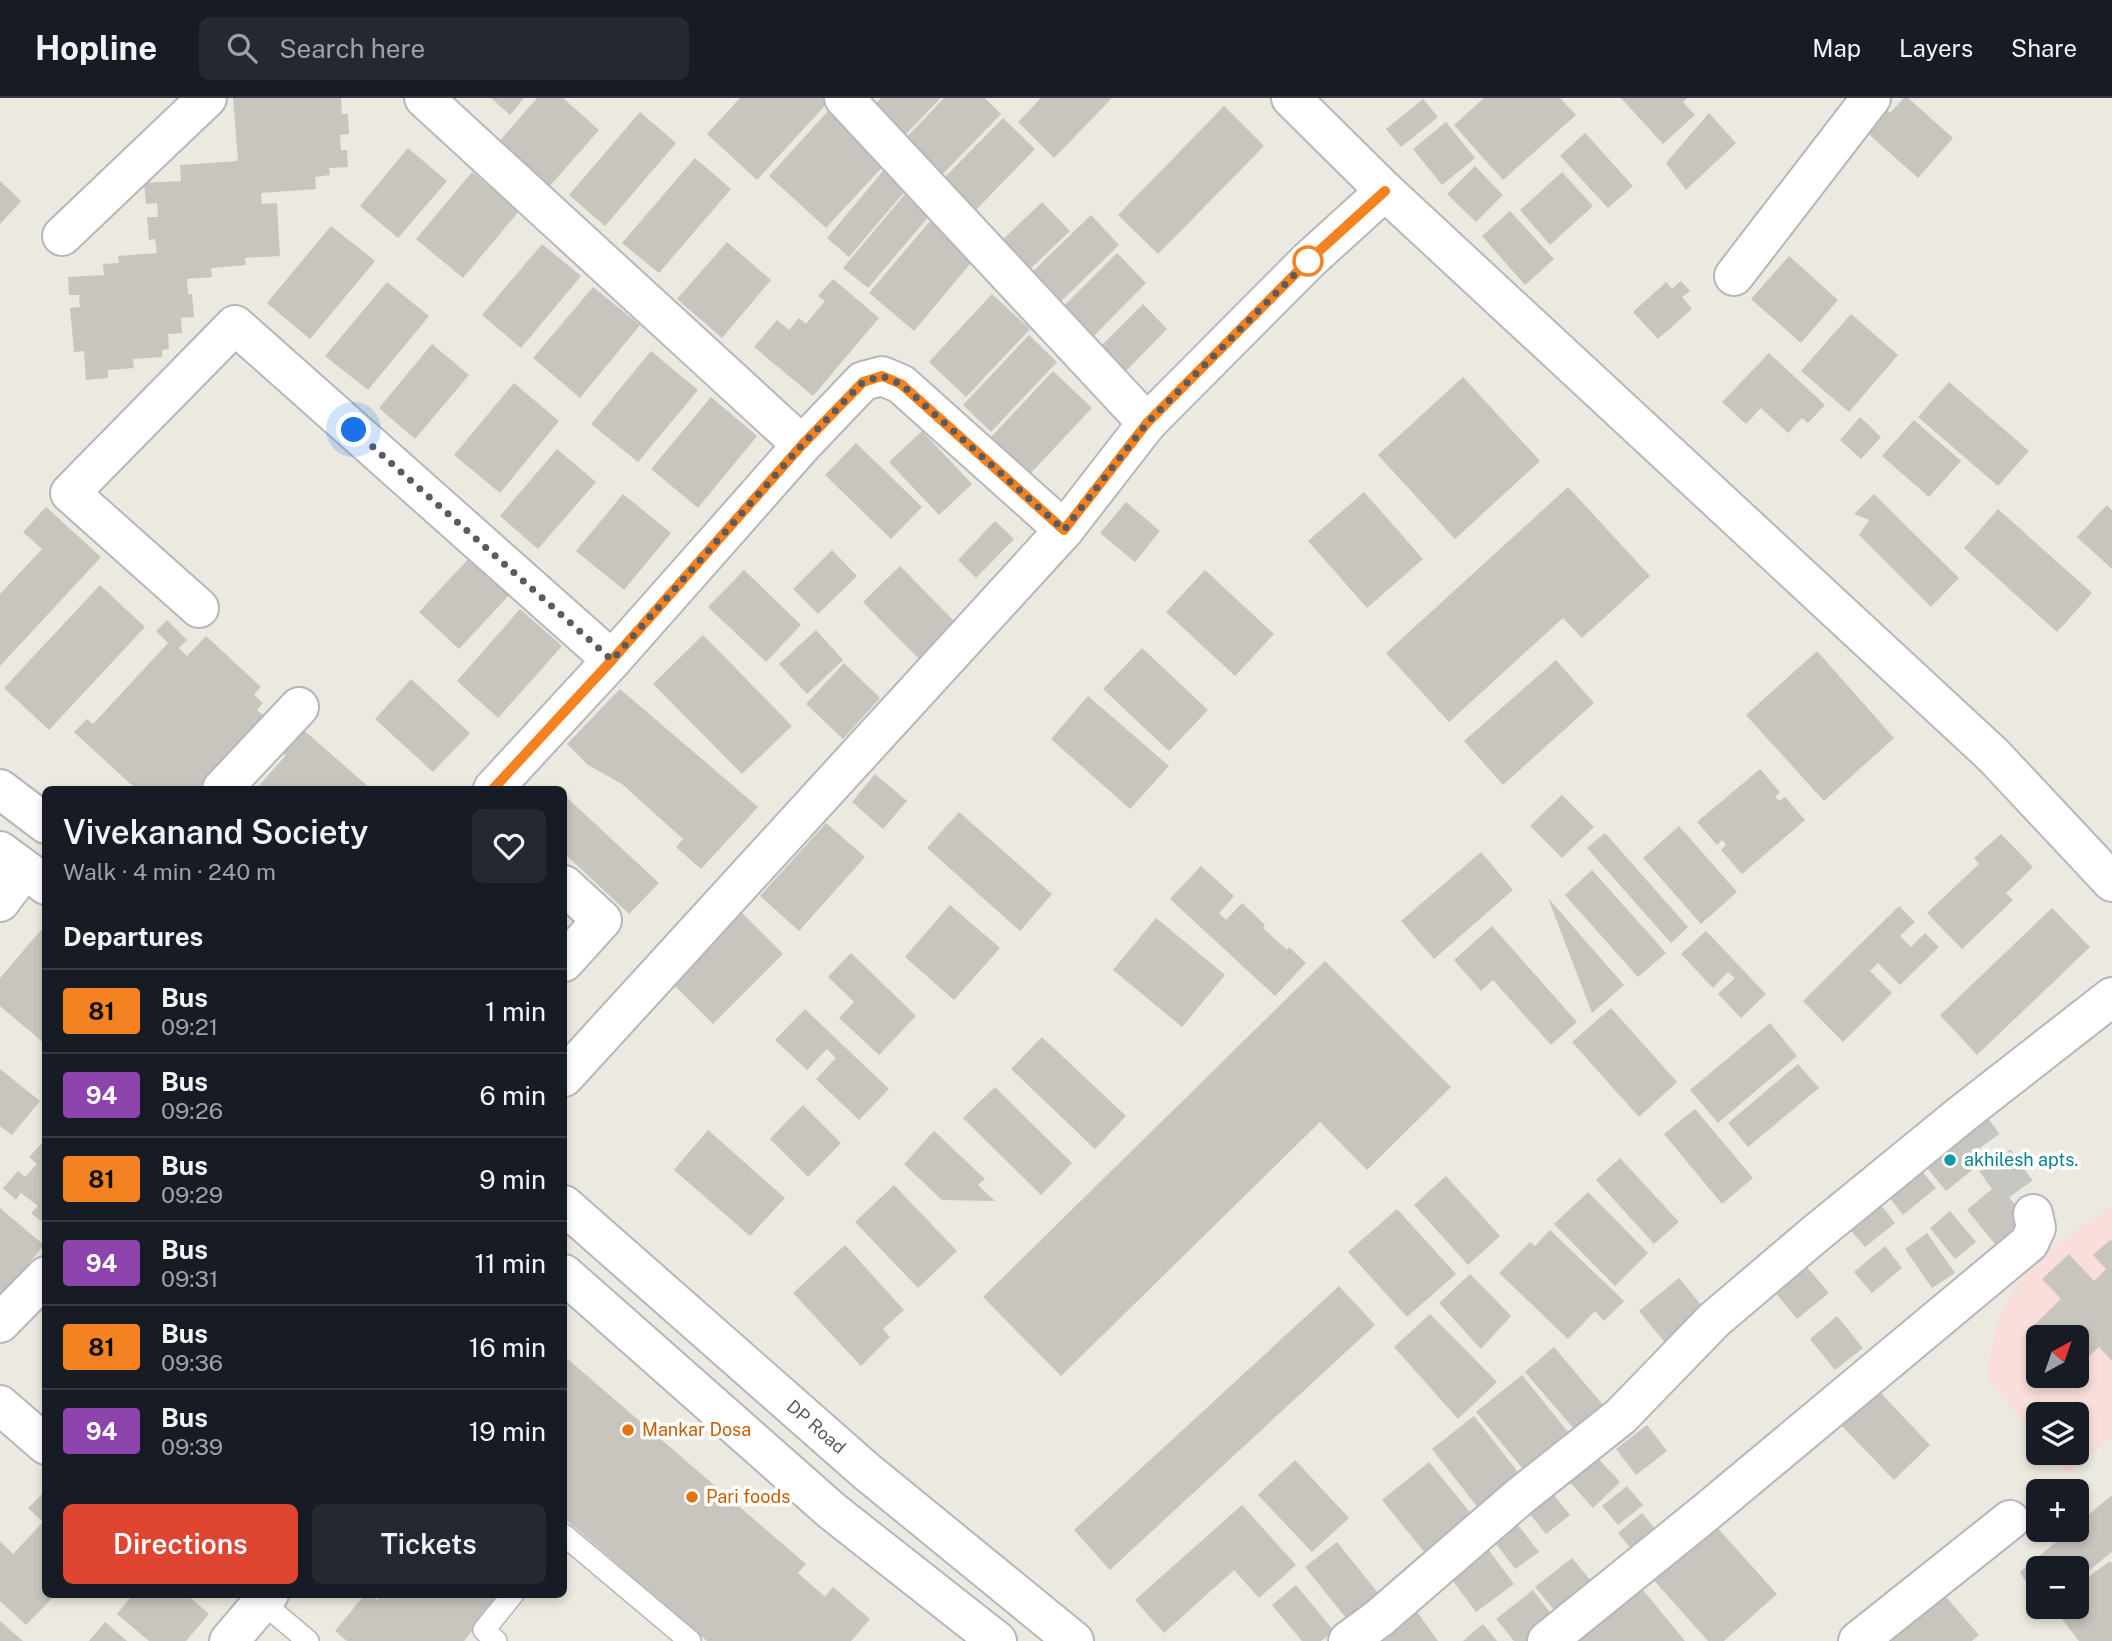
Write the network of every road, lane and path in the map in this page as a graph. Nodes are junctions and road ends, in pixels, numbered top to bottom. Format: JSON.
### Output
{"nodes":[{"id":1,"x":208,"y":98,"type":"edge"},
{"id":2,"x":424,"y":98,"type":"edge"},
{"id":3,"x":844,"y":98,"type":"edge"},
{"id":4,"x":1292,"y":98,"type":"edge"},
{"id":5,"x":1867,"y":100,"type":"edge"},
{"id":6,"x":1385,"y":191,"type":"junction"},
{"id":7,"x":62,"y":236,"type":"dead end"},
{"id":8,"x":1734,"y":276,"type":"dead end"},
{"id":9,"x":1147,"y":423,"type":"junction"},
{"id":10,"x":802,"y":445,"type":"junction"},
{"id":11,"x":1064,"y":530,"type":"junction"},
{"id":12,"x":199,"y":608,"type":"dead end"},
{"id":13,"x":612,"y":660,"type":"junction"},
{"id":14,"x":299,"y":707,"type":"dead end"},
{"id":15,"x":225,"y":786,"type":"edge"},
{"id":16,"x":496,"y":786,"type":"edge"},
{"id":17,"x":0,"y":789,"type":"edge"},
{"id":18,"x":42,"y":821,"type":"edge"},
{"id":19,"x":23,"y":869,"type":"edge"},
{"id":20,"x":2112,"y":882,"type":"edge"},
{"id":21,"x":567,"y":888,"type":"edge"},
{"id":22,"x":0,"y":902,"type":"edge"},
{"id":23,"x":567,"y":959,"type":"edge"},
{"id":24,"x":2112,"y":997,"type":"edge"},
{"id":25,"x":567,"y":1074,"type":"edge"},
{"id":26,"x":567,"y":1208,"type":"edge"},
{"id":27,"x":2033,"y":1214,"type":"dead end"},
{"id":28,"x":567,"y":1277,"type":"edge"},
{"id":29,"x":42,"y":1280,"type":"edge"},
{"id":30,"x":0,"y":1323,"type":"edge"},
{"id":31,"x":0,"y":1405,"type":"edge"},
{"id":32,"x":42,"y":1442,"type":"edge"},
{"id":33,"x":2010,"y":1520,"type":"dead end"},
{"id":34,"x":567,"y":1538,"type":"edge"},
{"id":35,"x":265,"y":1598,"type":"edge"},
{"id":36,"x":510,"y":1598,"type":"edge"},
{"id":37,"x":229,"y":1641,"type":"edge"},
{"id":38,"x":308,"y":1641,"type":"edge"},
{"id":39,"x":496,"y":1641,"type":"edge"},
{"id":40,"x":690,"y":1641,"type":"edge"},
{"id":41,"x":998,"y":1641,"type":"edge"},
{"id":42,"x":1074,"y":1641,"type":"edge"},
{"id":43,"x":1348,"y":1641,"type":"edge"},
{"id":44,"x":1547,"y":1641,"type":"edge"},
{"id":45,"x":1858,"y":1641,"type":"edge"}],
"edges":[{"from":1,"to":7,"type":"street"},
{"from":2,"to":10,"type":"street"},
{"from":3,"to":9,"type":"street"},
{"from":4,"to":6,"type":"street"},
{"from":5,"to":8,"type":"street"},
{"from":6,"to":9,"type":"street"},
{"from":6,"to":20,"type":"street"},
{"from":9,"to":11,"type":"street"},
{"from":10,"to":11,"type":"street"},
{"from":10,"to":13,"type":"street"},
{"from":11,"to":25,"type":"street"},
{"from":12,"to":13,"type":"street"},
{"from":13,"to":16,"type":"street"},
{"from":14,"to":15,"type":"street"},
{"from":17,"to":18,"type":"street"},
{"from":19,"to":22,"type":"street"},
{"from":21,"to":23,"type":"street"},
{"from":24,"to":43,"type":"street"},
{"from":26,"to":42,"type":"street","name":"DP Road"},
{"from":27,"to":44,"type":"street"},
{"from":28,"to":41,"type":"street"},
{"from":29,"to":30,"type":"street"},
{"from":31,"to":32,"type":"street"},
{"from":33,"to":45,"type":"street"},
{"from":34,"to":40,"type":"lane"},
{"from":35,"to":37,"type":"street"},
{"from":35,"to":38,"type":"lane"},
{"from":36,"to":39,"type":"lane"}]}
